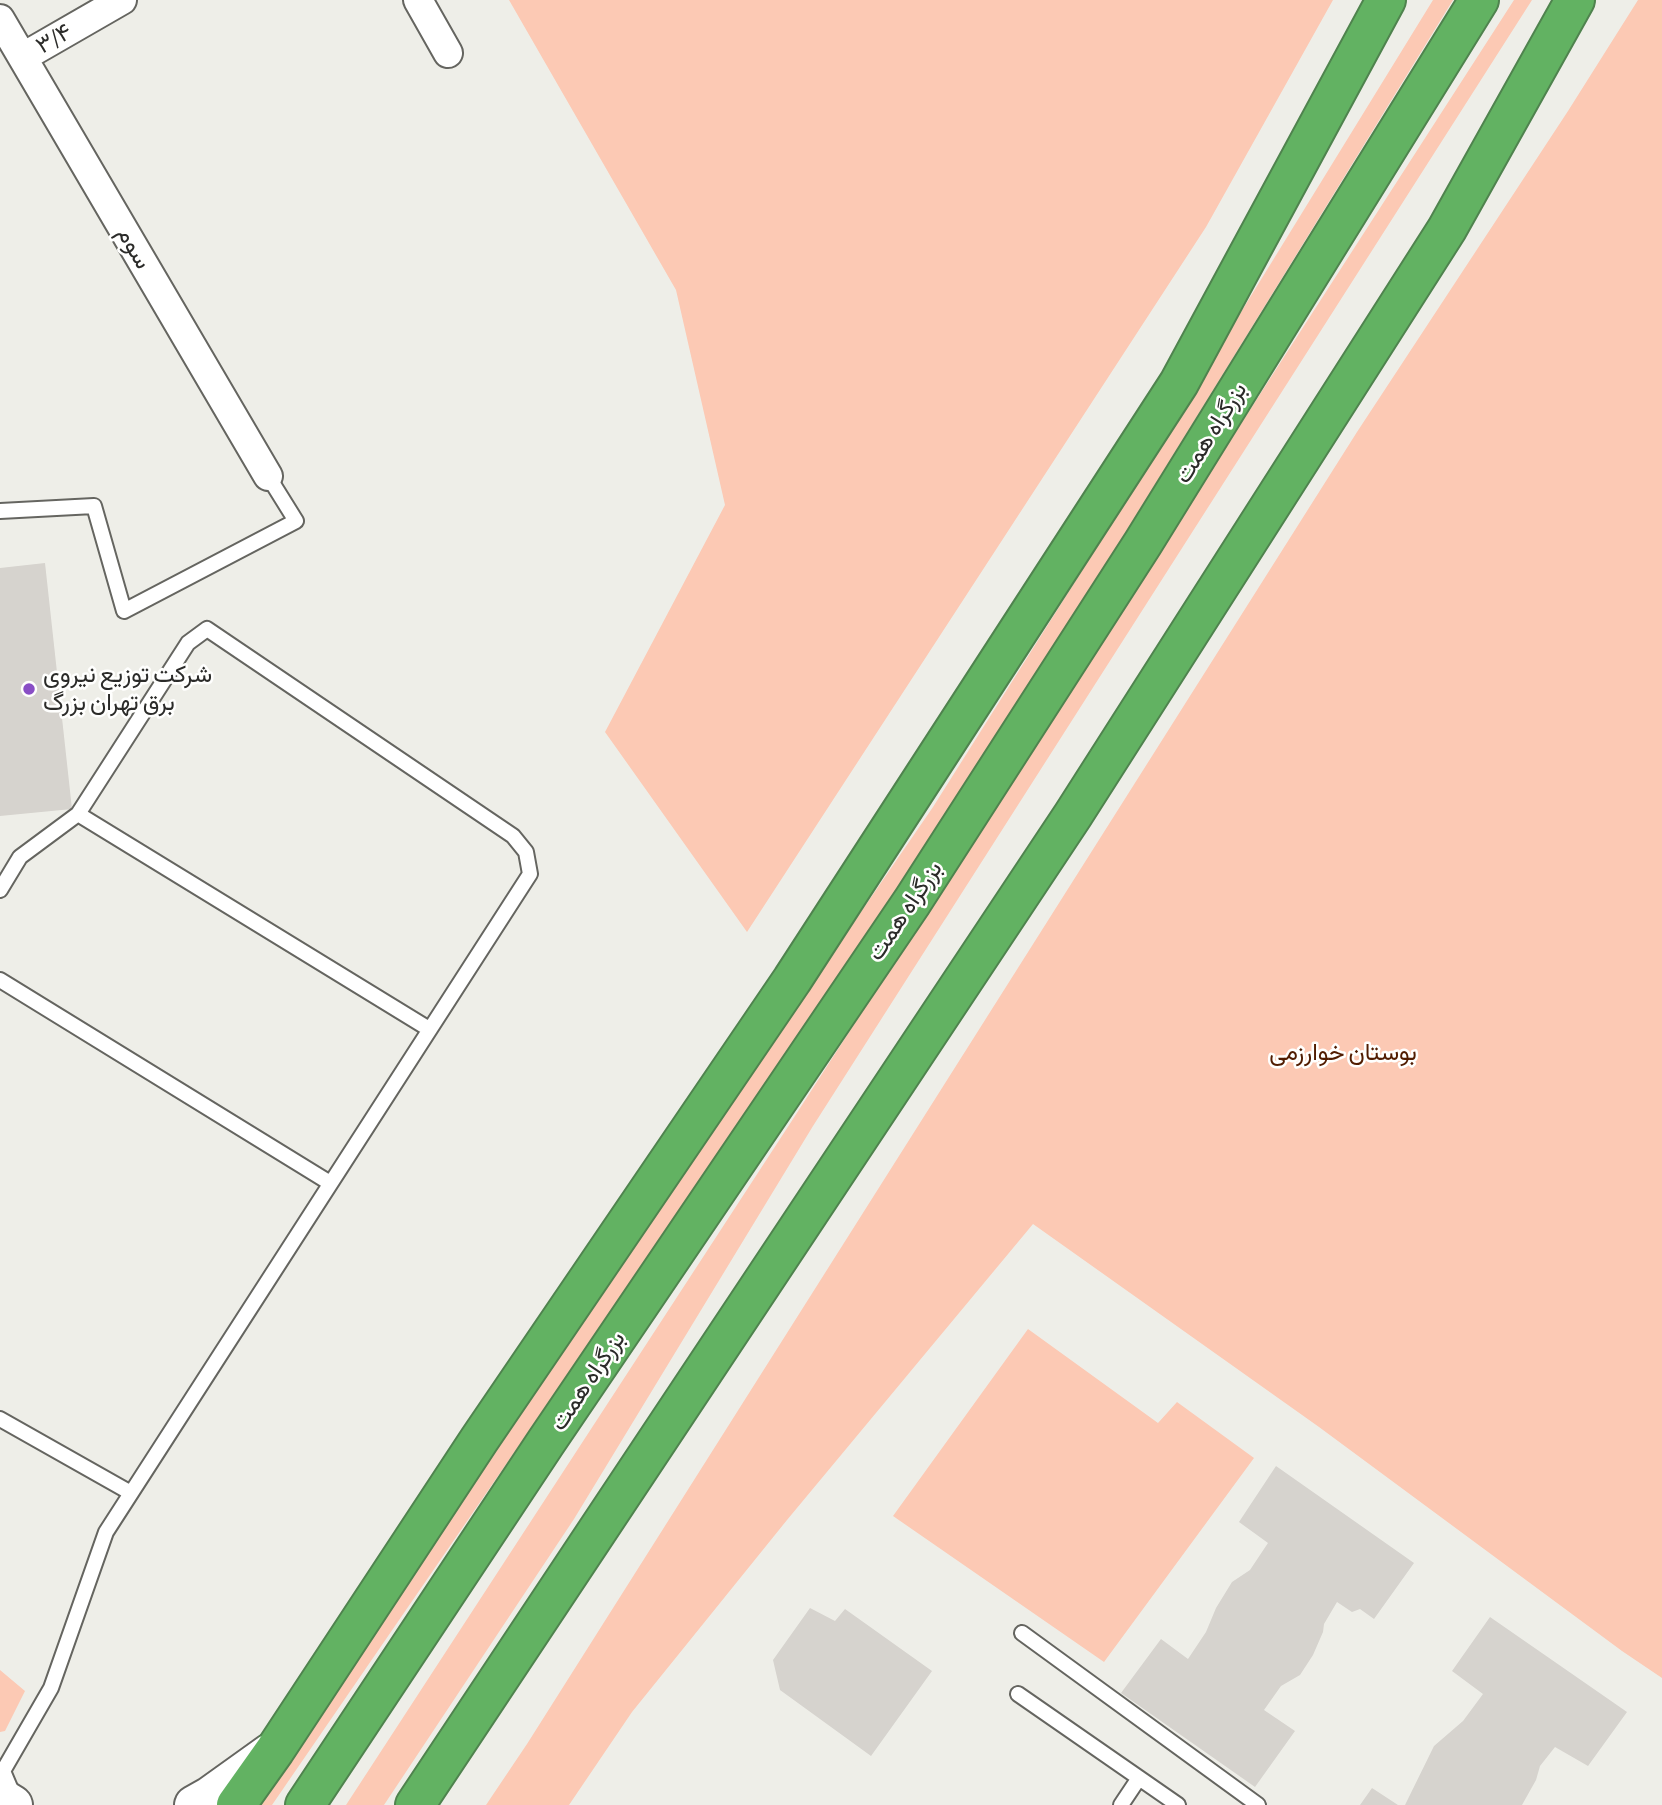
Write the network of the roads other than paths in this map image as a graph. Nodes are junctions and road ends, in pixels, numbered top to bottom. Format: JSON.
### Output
{"nodes":[{"id":1,"x":122,"y":0,"type":"edge"},
{"id":2,"x":418,"y":0,"type":"edge"},
{"id":3,"x":1386,"y":0,"type":"edge"},
{"id":4,"x":1479,"y":0,"type":"edge"},
{"id":5,"x":1575,"y":0,"type":"edge"},
{"id":6,"x":0,"y":19,"type":"edge"},
{"id":7,"x":448,"y":53,"type":"dead end"},
{"id":8,"x":23,"y":57,"type":"junction"},
{"id":9,"x":268,"y":476,"type":"joint"},
{"id":10,"x":0,"y":511,"type":"edge"},
{"id":11,"x":78,"y":814,"type":"junction"},
{"id":12,"x":0,"y":890,"type":"edge"},
{"id":13,"x":0,"y":980,"type":"edge"},
{"id":14,"x":429,"y":1029,"type":"junction"},
{"id":15,"x":330,"y":1183,"type":"junction"},
{"id":16,"x":0,"y":1419,"type":"edge"},
{"id":17,"x":131,"y":1493,"type":"junction"},
{"id":18,"x":1022,"y":1633,"type":"dead end"},
{"id":19,"x":1018,"y":1694,"type":"dead end"},
{"id":20,"x":275,"y":1750,"type":"junction"},
{"id":21,"x":1139,"y":1778,"type":"junction"},
{"id":22,"x":0,"y":1783,"type":"edge"},
{"id":23,"x":0,"y":1797,"type":"edge"},
{"id":24,"x":16,"y":1805,"type":"edge"},
{"id":25,"x":194,"y":1805,"type":"edge"},
{"id":26,"x":236,"y":1805,"type":"edge"},
{"id":27,"x":305,"y":1805,"type":"edge"},
{"id":28,"x":415,"y":1805,"type":"edge"},
{"id":29,"x":1121,"y":1805,"type":"edge"},
{"id":30,"x":1178,"y":1805,"type":"edge"},
{"id":31,"x":1258,"y":1805,"type":"edge"}],
"edges":[{"from":1,"to":8,"type":"street","name":"۳/۴"},
{"from":2,"to":7,"type":"street"},
{"from":3,"to":20,"type":"highway"},
{"from":4,"to":27,"type":"highway","name":"بزرگراه همت"},
{"from":5,"to":28,"type":"highway"},
{"from":6,"to":8,"type":"street","name":"سوم"},
{"from":8,"to":9,"type":"street","name":"سوم"},
{"from":9,"to":10,"type":"lane"},
{"from":11,"to":12,"type":"lane"},
{"from":11,"to":14,"type":"lane"},
{"from":11,"to":14,"type":"lane"},
{"from":13,"to":15,"type":"lane"},
{"from":14,"to":15,"type":"lane"},
{"from":15,"to":17,"type":"lane"},
{"from":16,"to":17,"type":"lane"},
{"from":17,"to":24,"type":"lane"},
{"from":18,"to":31,"type":"lane"},
{"from":19,"to":21,"type":"lane"},
{"from":20,"to":25,"type":"main road"},
{"from":20,"to":26,"type":"highway"},
{"from":21,"to":29,"type":"lane"},
{"from":21,"to":30,"type":"lane"},
{"from":22,"to":24,"type":"lane"},
{"from":23,"to":24,"type":"main road"}]}
